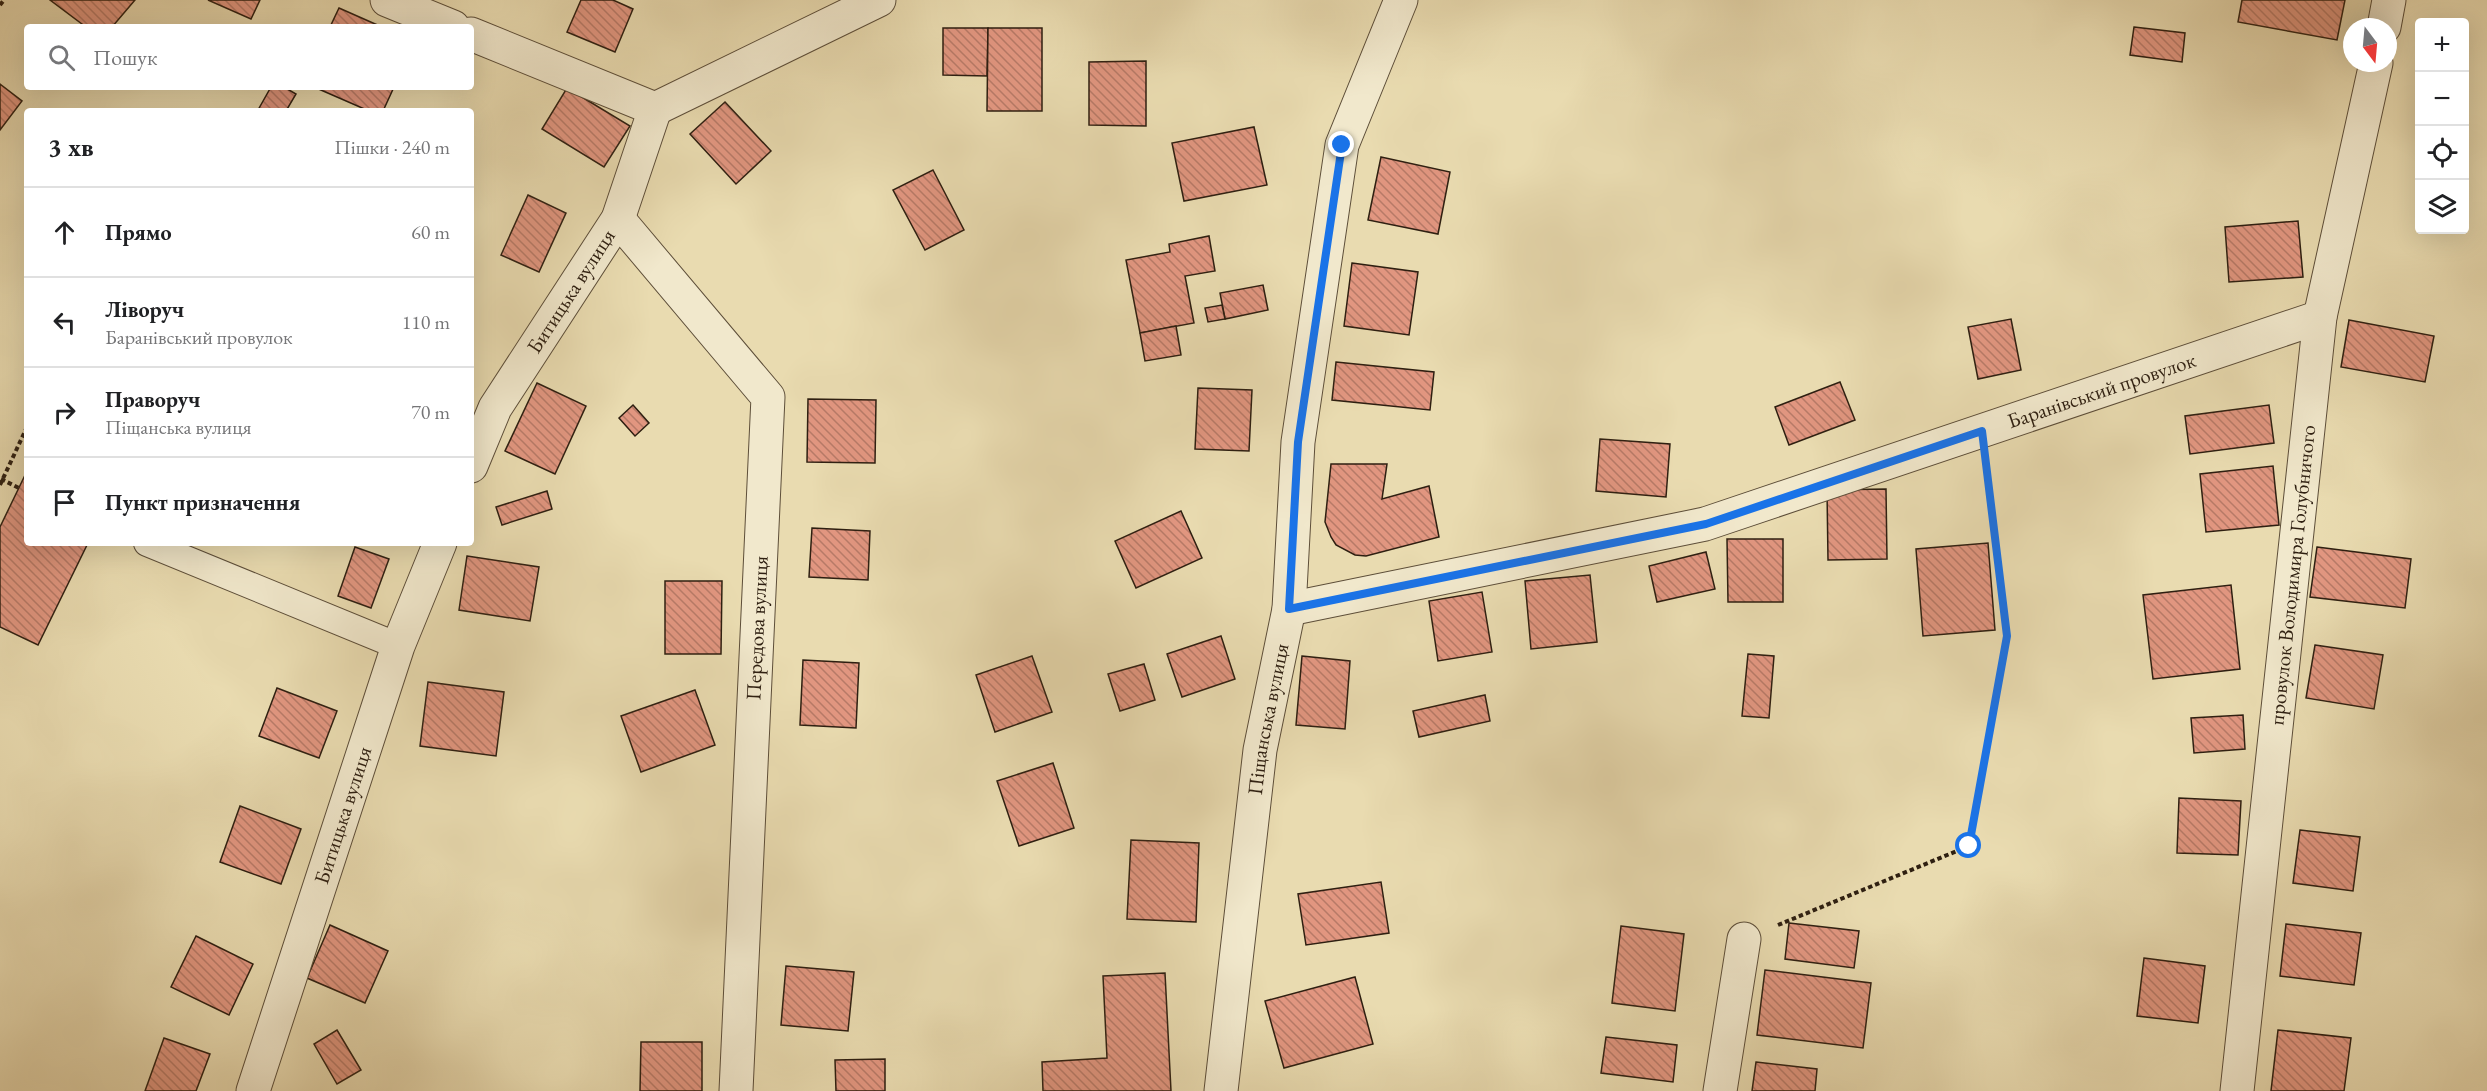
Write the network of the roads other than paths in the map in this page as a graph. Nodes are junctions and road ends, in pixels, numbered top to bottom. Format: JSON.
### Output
{"nodes":[{"id":1,"x":387,"y":0,"type":"edge"},
{"id":2,"x":879,"y":0,"type":"edge"},
{"id":3,"x":1401,"y":0,"type":"edge"},
{"id":4,"x":2389,"y":0,"type":"edge"},
{"id":5,"x":2386,"y":18,"type":"edge"},
{"id":6,"x":446,"y":24,"type":"edge"},
{"id":7,"x":474,"y":35,"type":"edge"},
{"id":8,"x":2374,"y":72,"type":"edge"},
{"id":9,"x":655,"y":109,"type":"junction"},
{"id":10,"x":618,"y":219,"type":"junction"},
{"id":11,"x":2320,"y":317,"type":"junction"},
{"id":12,"x":474,"y":459,"type":"edge"},
{"id":13,"x":154,"y":546,"type":"edge"},
{"id":14,"x":439,"y":546,"type":"edge"},
{"id":15,"x":1289,"y":609,"type":"junction"},
{"id":16,"x":398,"y":646,"type":"junction"},
{"id":17,"x":1744,"y":939,"type":"road end"},
{"id":18,"x":253,"y":1091,"type":"edge"},
{"id":19,"x":736,"y":1091,"type":"edge"},
{"id":20,"x":1221,"y":1091,"type":"edge"},
{"id":21,"x":1720,"y":1091,"type":"edge"},
{"id":22,"x":2237,"y":1091,"type":"edge"}],
"edges":[{"from":1,"to":6,"type":"street"},
{"from":2,"to":9,"type":"street"},
{"from":3,"to":15,"type":"street","name":"Піщанська вулиця"},
{"from":4,"to":5,"type":"street"},
{"from":7,"to":9,"type":"street"},
{"from":8,"to":11,"type":"street","name":"провулок Володимира Голубничого"},
{"from":9,"to":10,"type":"street","name":"Битицька вулиця"},
{"from":10,"to":12,"type":"street","name":"Битицька вулиця"},
{"from":10,"to":19,"type":"street","name":"Передова вулиця"},
{"from":11,"to":15,"type":"street","name":"Баранівський провулок"},
{"from":11,"to":22,"type":"street","name":"провулок Володимира Голубничого"},
{"from":13,"to":16,"type":"lane"},
{"from":14,"to":16,"type":"street","name":"Битицька вулиця"},
{"from":15,"to":20,"type":"street","name":"Піщанська вулиця"},
{"from":16,"to":18,"type":"street","name":"Битицька вулиця"},
{"from":17,"to":21,"type":"street"}]}
